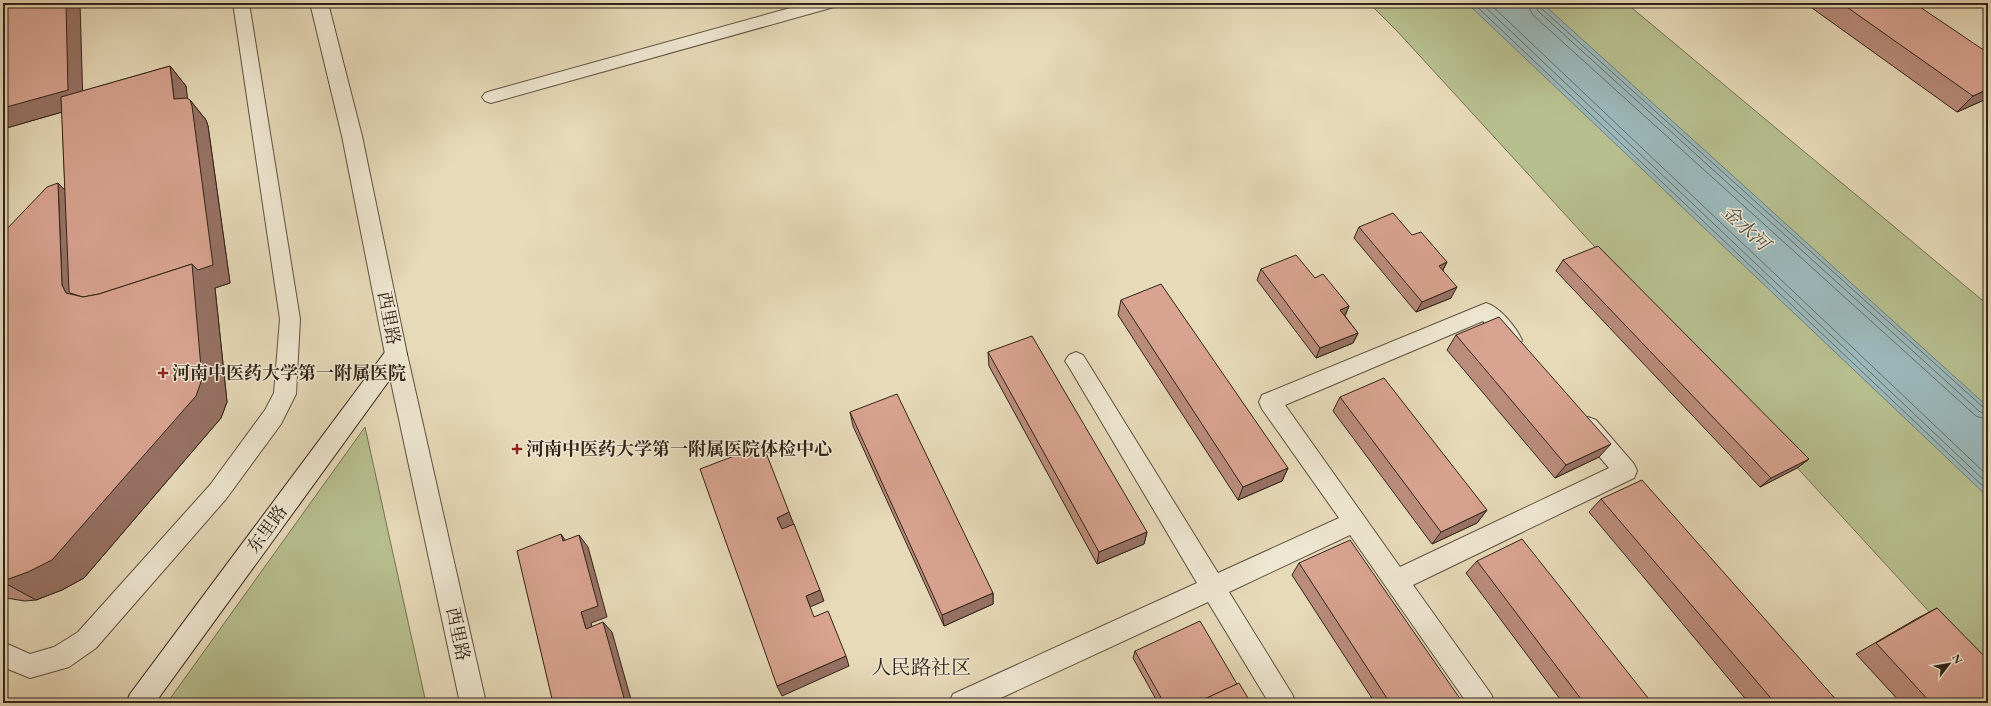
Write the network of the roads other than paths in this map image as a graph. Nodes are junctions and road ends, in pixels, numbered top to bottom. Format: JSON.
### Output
{"nodes":[{"id":1,"x":241,"y":3,"type":"edge"},
{"id":2,"x":319,"y":3,"type":"edge"},
{"id":3,"x":828,"y":3,"type":"edge"},
{"id":4,"x":491,"y":97,"type":"dead end"},
{"id":5,"x":396,"y":354,"type":"junction"},
{"id":6,"x":1528,"y":358,"type":"edge"},
{"id":7,"x":1076,"y":361,"type":"dead end"},
{"id":8,"x":1574,"y":412,"type":"edge"},
{"id":9,"x":1355,"y":522,"type":"junction"},
{"id":10,"x":1396,"y":581,"type":"junction"},
{"id":11,"x":1213,"y":588,"type":"junction"},
{"id":12,"x":3,"y":654,"type":"edge"},
{"id":13,"x":139,"y":703,"type":"edge"},
{"id":14,"x":473,"y":703,"type":"edge"},
{"id":15,"x":962,"y":703,"type":"edge"},
{"id":16,"x":1283,"y":703,"type":"edge"},
{"id":17,"x":1482,"y":703,"type":"edge"}],
"edges":[{"from":1,"to":12,"type":"lane"},
{"from":2,"to":5,"type":"street","name":"西里路"},
{"from":3,"to":4,"type":"lane"},
{"from":5,"to":13,"type":"street","name":"东里路"},
{"from":5,"to":14,"type":"street","name":"西里路"},
{"from":6,"to":9,"type":"lane"},
{"from":7,"to":11,"type":"lane"},
{"from":8,"to":10,"type":"lane"},
{"from":9,"to":10,"type":"lane"},
{"from":9,"to":11,"type":"lane"},
{"from":10,"to":17,"type":"lane"},
{"from":11,"to":15,"type":"lane"},
{"from":11,"to":16,"type":"lane"}]}
